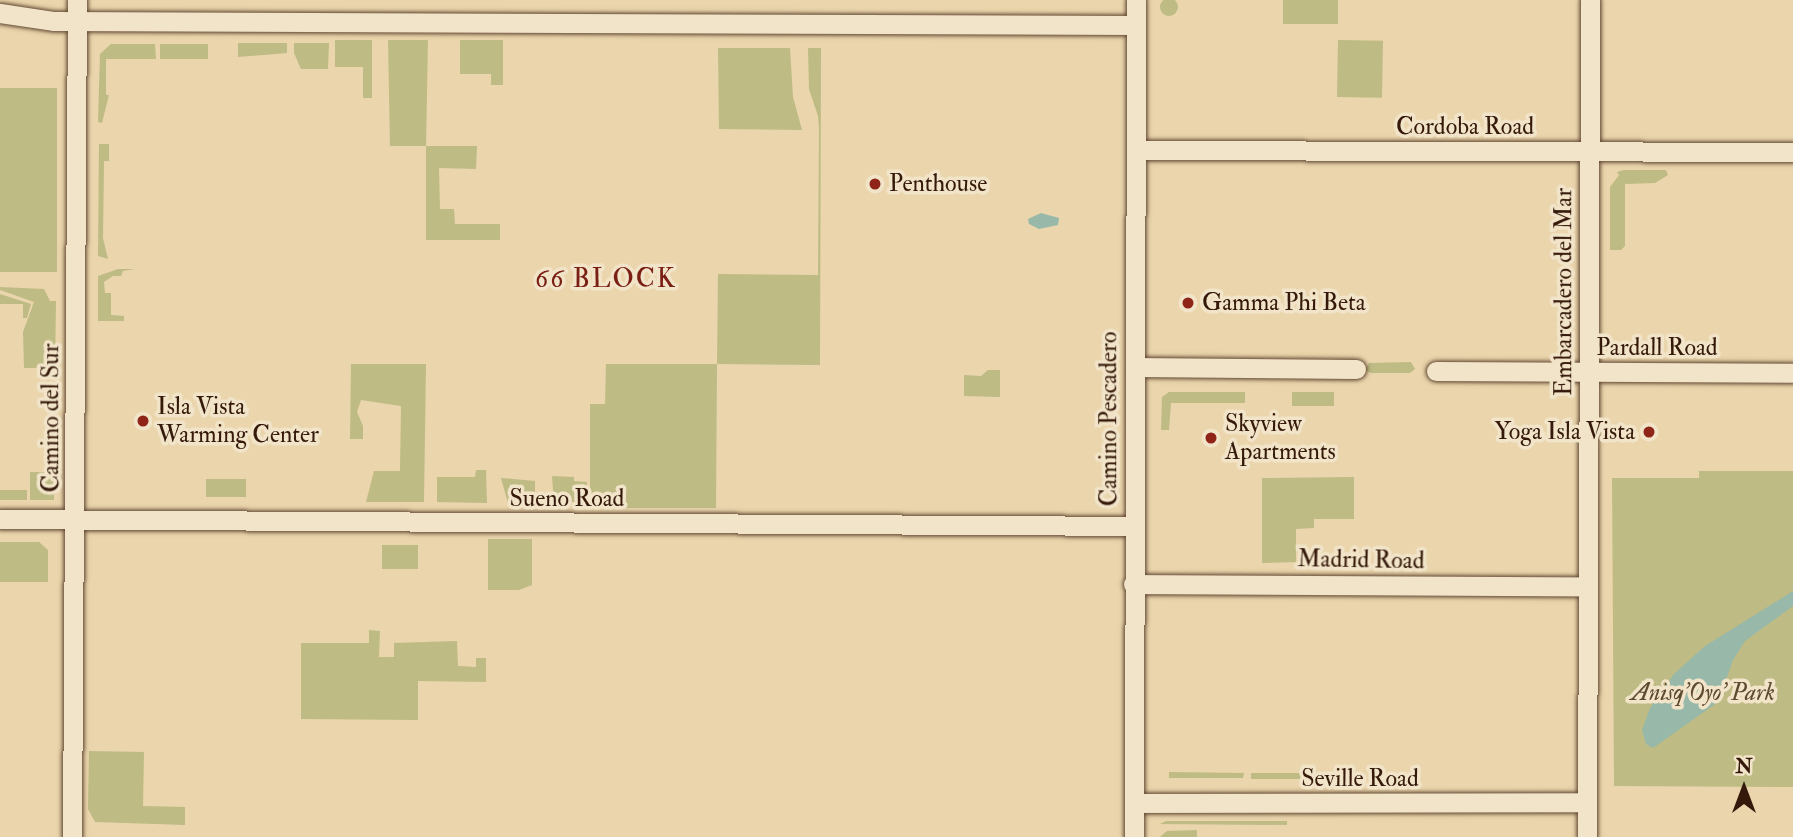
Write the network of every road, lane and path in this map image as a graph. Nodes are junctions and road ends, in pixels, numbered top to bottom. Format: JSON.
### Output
{"nodes":[{"id":1,"x":77,"y":0,"type":"edge"},
{"id":2,"x":1136,"y":0,"type":"edge"},
{"id":3,"x":1590,"y":0,"type":"edge"},
{"id":4,"x":0,"y":13,"type":"edge"},
{"id":5,"x":77,"y":21,"type":"junction"},
{"id":6,"x":1136,"y":25,"type":"junction"},
{"id":7,"x":1136,"y":150,"type":"junction"},
{"id":8,"x":1589,"y":152,"type":"junction"},
{"id":9,"x":1793,"y":152,"type":"edge"},
{"id":10,"x":1135,"y":367,"type":"junction"},
{"id":11,"x":1356,"y":369,"type":"dead end"},
{"id":12,"x":1436,"y":371,"type":"dead end"},
{"id":13,"x":1588,"y":372,"type":"junction"},
{"id":14,"x":1793,"y":373,"type":"edge"},
{"id":15,"x":0,"y":519,"type":"edge"},
{"id":16,"x":75,"y":519,"type":"junction"},
{"id":17,"x":1134,"y":526,"type":"junction"},
{"id":18,"x":1133,"y":583,"type":"junction"},
{"id":19,"x":1588,"y":586,"type":"junction"},
{"id":20,"x":1587,"y":802,"type":"junction"},
{"id":21,"x":1133,"y":803,"type":"junction"},
{"id":22,"x":72,"y":837,"type":"edge"},
{"id":23,"x":1133,"y":837,"type":"edge"},
{"id":24,"x":1587,"y":837,"type":"edge"}],
"edges":[{"from":1,"to":5,"type":"street","name":"Camino del Sur"},
{"from":2,"to":6,"type":"street","name":"Camino Pescadero"},
{"from":3,"to":8,"type":"street","name":"Embarcadero del Mar"},
{"from":4,"to":5,"type":"street"},
{"from":5,"to":6,"type":"street"},
{"from":5,"to":16,"type":"street","name":"Camino del Sur"},
{"from":6,"to":7,"type":"street","name":"Camino Pescadero"},
{"from":7,"to":8,"type":"street","name":"Cordoba Road"},
{"from":7,"to":10,"type":"street","name":"Camino Pescadero"},
{"from":8,"to":9,"type":"street","name":"Cordoba Road"},
{"from":8,"to":13,"type":"street","name":"Embarcadero del Mar"},
{"from":10,"to":11,"type":"street"},
{"from":10,"to":17,"type":"street","name":"Camino Pescadero"},
{"from":12,"to":13,"type":"street","name":"Pardall Road"},
{"from":13,"to":14,"type":"street","name":"Pardall Road"},
{"from":13,"to":19,"type":"street","name":"Embarcadero del Mar"},
{"from":15,"to":16,"type":"street","name":"Sueno Road"},
{"from":16,"to":17,"type":"street","name":"Sueno Road"},
{"from":16,"to":22,"type":"street","name":"Camino del Sur"},
{"from":17,"to":18,"type":"street","name":"Camino Pescadero"},
{"from":18,"to":19,"type":"street","name":"Madrid Road"},
{"from":18,"to":21,"type":"street","name":"Camino Pescadero"},
{"from":19,"to":20,"type":"street","name":"Embarcadero del Mar"},
{"from":20,"to":21,"type":"street","name":"Seville Road"},
{"from":20,"to":24,"type":"street","name":"Embarcadero del Mar"},
{"from":21,"to":23,"type":"street","name":"Camino Pescadero"}]}
